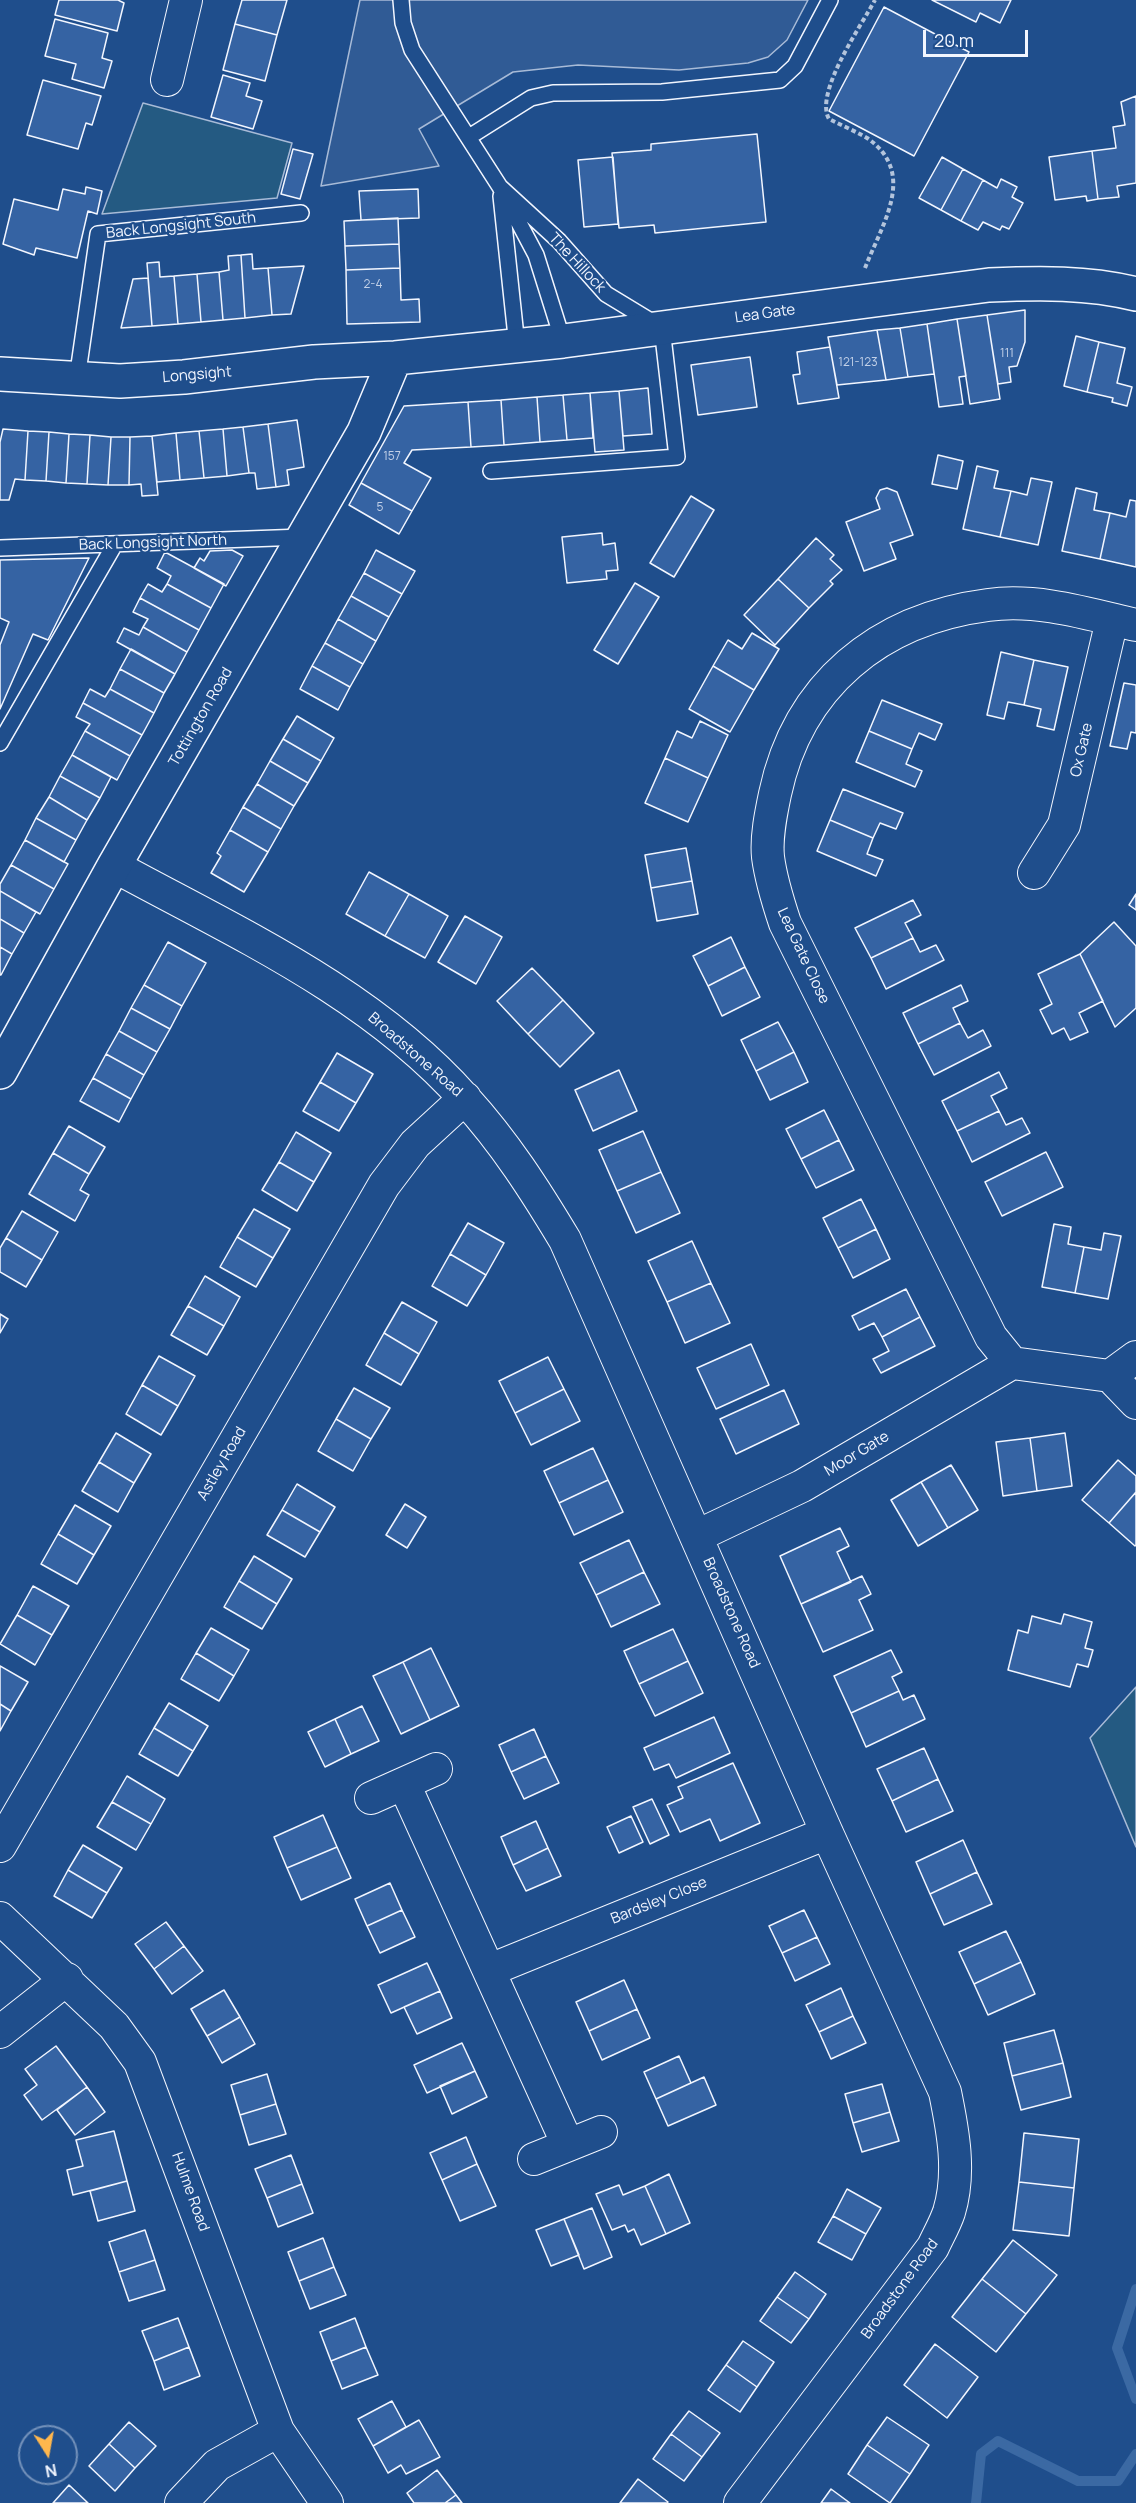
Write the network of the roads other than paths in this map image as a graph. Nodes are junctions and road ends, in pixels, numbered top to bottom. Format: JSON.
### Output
{"nodes":[{"id":1,"x":186,"y":0,"type":"edge"},
{"id":2,"x":400,"y":0,"type":"edge"},
{"id":3,"x":830,"y":0,"type":"edge"},
{"id":4,"x":167,"y":80,"type":"dead end"},
{"id":5,"x":469,"y":137,"type":"junction"},
{"id":6,"x":500,"y":187,"type":"junction"},
{"id":7,"x":301,"y":213,"type":"dead end"},
{"id":8,"x":1136,"y":294,"type":"edge"},
{"id":9,"x":662,"y":328,"type":"junction"},
{"id":10,"x":563,"y":341,"type":"junction"},
{"id":11,"x":517,"y":346,"type":"junction"},
{"id":12,"x":394,"y":358,"type":"junction"},
{"id":13,"x":0,"y":374,"type":"edge"},
{"id":14,"x":77,"y":379,"type":"junction"},
{"id":15,"x":491,"y":471,"type":"dead end"},
{"id":16,"x":305,"y":537,"type":"junction"},
{"id":17,"x":115,"y":544,"type":"junction"},
{"id":18,"x":0,"y":548,"type":"edge"},
{"id":19,"x":1124,"y":622,"type":"edge"},
{"id":20,"x":0,"y":743,"type":"edge"},
{"id":21,"x":114,"y":866,"type":"junction"},
{"id":22,"x":1034,"y":873,"type":"dead end"},
{"id":23,"x":0,"y":1072,"type":"edge"},
{"id":24,"x":465,"y":1098,"type":"junction"},
{"id":25,"x":1136,"y":1357,"type":"edge"},
{"id":26,"x":1012,"y":1363,"type":"junction"},
{"id":27,"x":1110,"y":1376,"type":"junction"},
{"id":28,"x":1136,"y":1403,"type":"edge"},
{"id":29,"x":697,"y":1536,"type":"junction"},
{"id":30,"x":436,"y":1769,"type":"dead end"},
{"id":31,"x":404,"y":1784,"type":"junction"},
{"id":32,"x":371,"y":1798,"type":"dead end"},
{"id":33,"x":827,"y":1833,"type":"junction"},
{"id":34,"x":0,"y":1846,"type":"edge"},
{"id":35,"x":0,"y":1918,"type":"edge"},
{"id":36,"x":490,"y":1970,"type":"junction"},
{"id":37,"x":67,"y":1979,"type":"junction"},
{"id":38,"x":0,"y":2032,"type":"edge"},
{"id":39,"x":601,"y":2132,"type":"dead end"},
{"id":40,"x":568,"y":2145,"type":"junction"},
{"id":41,"x":534,"y":2158,"type":"dead end"},
{"id":42,"x":278,"y":2431,"type":"junction"},
{"id":43,"x":181,"y":2503,"type":"edge"},
{"id":44,"x":327,"y":2503,"type":"edge"},
{"id":45,"x":740,"y":2503,"type":"edge"}],
"edges":[{"from":1,"to":4,"type":"street"},
{"from":2,"to":5,"type":"lane","name":"The Hillock"},
{"from":3,"to":5,"type":"lane"},
{"from":5,"to":6,"type":"lane","name":"The Hillock"},
{"from":6,"to":9,"type":"lane","name":"The Hillock"},
{"from":6,"to":10,"type":"lane","name":"The Hillock"},
{"from":6,"to":11,"type":"lane","name":"The Hillock"},
{"from":7,"to":14,"type":"lane","name":"Back Longsight South"},
{"from":8,"to":9,"type":"main road","name":"Lea Gate"},
{"from":9,"to":10,"type":"main road","name":"Lea Gate"},
{"from":9,"to":15,"type":"lane"},
{"from":10,"to":11,"type":"main road","name":"Lea Gate"},
{"from":11,"to":12,"type":"main road","name":"Lea Gate"},
{"from":12,"to":14,"type":"main road","name":"Longsight"},
{"from":12,"to":16,"type":"main road","name":"Tottington Road"},
{"from":13,"to":14,"type":"main road","name":"Longsight"},
{"from":16,"to":17,"type":"lane","name":"Back Longsight North"},
{"from":16,"to":21,"type":"main road","name":"Tottington Road"},
{"from":17,"to":18,"type":"lane","name":"Back Longsight North"},
{"from":17,"to":20,"type":"lane"},
{"from":19,"to":22,"type":"street","name":"Ox Gate"},
{"from":19,"to":26,"type":"street","name":"Lea Gate Close"},
{"from":21,"to":23,"type":"main road","name":"Tottington Road"},
{"from":21,"to":24,"type":"street","name":"Broadstone Road"},
{"from":24,"to":29,"type":"street","name":"Broadstone Road"},
{"from":24,"to":34,"type":"street","name":"Astley Road"},
{"from":25,"to":27,"type":"street"},
{"from":26,"to":27,"type":"street"},
{"from":26,"to":29,"type":"street","name":"Moor Gate"},
{"from":27,"to":28,"type":"street"},
{"from":29,"to":33,"type":"street","name":"Broadstone Road"},
{"from":30,"to":31,"type":"street"},
{"from":31,"to":32,"type":"street"},
{"from":31,"to":36,"type":"street"},
{"from":33,"to":36,"type":"street","name":"Bardsley Close"},
{"from":33,"to":45,"type":"street","name":"Broadstone Road"},
{"from":35,"to":37,"type":"street","name":"Hulme Road"},
{"from":36,"to":40,"type":"street"},
{"from":37,"to":38,"type":"street"},
{"from":37,"to":42,"type":"street","name":"Hulme Road"},
{"from":39,"to":40,"type":"street"},
{"from":40,"to":41,"type":"street"},
{"from":42,"to":43,"type":"street"},
{"from":42,"to":44,"type":"street","name":"Hulme Road"}]}
